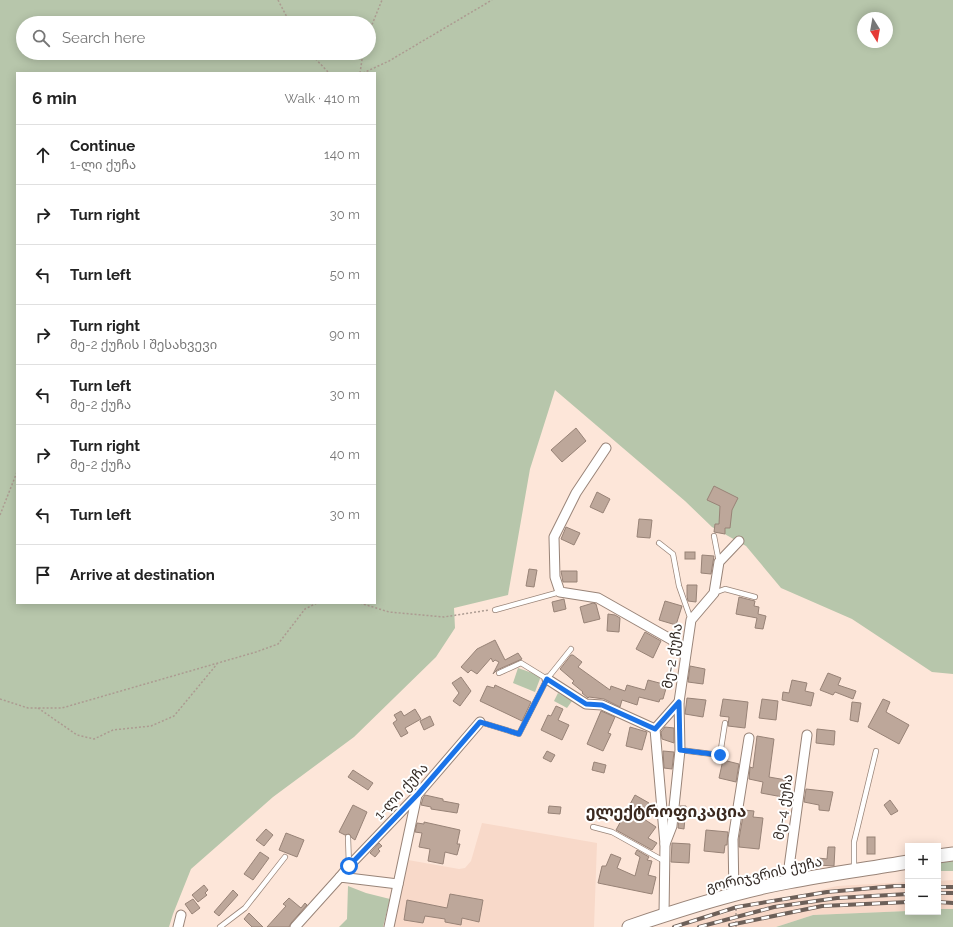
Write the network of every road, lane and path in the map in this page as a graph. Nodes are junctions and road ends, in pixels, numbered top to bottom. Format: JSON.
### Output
{"nodes":[{"id":1,"x":278,"y":0,"type":"edge"},
{"id":2,"x":382,"y":0,"type":"edge"},
{"id":3,"x":492,"y":0,"type":"edge"},
{"id":4,"x":286,"y":16,"type":"edge"},
{"id":5,"x":376,"y":16,"type":"edge"},
{"id":6,"x":317,"y":60,"type":"edge"},
{"id":7,"x":363,"y":60,"type":"edge"},
{"id":8,"x":328,"y":72,"type":"edge"},
{"id":9,"x":362,"y":72,"type":"edge"},
{"id":10,"x":364,"y":72,"type":"edge"},
{"id":11,"x":606,"y":448,"type":"dead end"},
{"id":12,"x":16,"y":475,"type":"edge"},
{"id":13,"x":0,"y":515,"type":"edge"},
{"id":14,"x":714,"y":536,"type":"dead end"},
{"id":15,"x":740,"y":541,"type":"dead end"},
{"id":16,"x":658,"y":543,"type":"dead end"},
{"id":17,"x":719,"y":562,"type":"junction"},
{"id":18,"x":560,"y":592,"type":"junction"},
{"id":19,"x":714,"y":593,"type":"junction"},
{"id":20,"x":755,"y":597,"type":"dead end"},
{"id":21,"x":315,"y":604,"type":"edge"},
{"id":22,"x":363,"y":604,"type":"edge"},
{"id":23,"x":495,"y":610,"type":"joint"},
{"id":24,"x":691,"y":620,"type":"junction"},
{"id":25,"x":571,"y":649,"type":"dead end"},
{"id":26,"x":685,"y":656,"type":"junction"},
{"id":27,"x":218,"y":663,"type":"junction"},
{"id":28,"x":499,"y":672,"type":"dead end"},
{"id":29,"x":547,"y":679,"type":"junction"},
{"id":30,"x":0,"y":699,"type":"edge"},
{"id":31,"x":679,"y":702,"type":"junction"},
{"id":32,"x":38,"y":708,"type":"junction"},
{"id":33,"x":480,"y":722,"type":"joint"},
{"id":34,"x":724,"y":723,"type":"dead end"},
{"id":35,"x":655,"y":729,"type":"junction"},
{"id":36,"x":807,"y":736,"type":"dead end"},
{"id":37,"x":749,"y":738,"type":"dead end"},
{"id":38,"x":680,"y":750,"type":"junction"},
{"id":39,"x":876,"y":751,"type":"dead end"},
{"id":40,"x":418,"y":794,"type":"junction"},
{"id":41,"x":593,"y":827,"type":"dead end"},
{"id":42,"x":348,"y":837,"type":"dead end"},
{"id":43,"x":665,"y":844,"type":"junction"},
{"id":44,"x":953,"y":854,"type":"edge"},
{"id":45,"x":941,"y":856,"type":"edge"},
{"id":46,"x":285,"y":857,"type":"dead end"},
{"id":47,"x":664,"y":861,"type":"junction"},
{"id":48,"x":905,"y":862,"type":"edge"},
{"id":49,"x":349,"y":866,"type":"junction"},
{"id":50,"x":854,"y":871,"type":"junction"},
{"id":51,"x":340,"y":877,"type":"junction"},
{"id":52,"x":787,"y":882,"type":"junction"},
{"id":53,"x":398,"y":884,"type":"junction"},
{"id":54,"x":734,"y":895,"type":"junction"},
{"id":55,"x":664,"y":915,"type":"junction"},
{"id":56,"x":181,"y":916,"type":"dead end"},
{"id":57,"x":178,"y":927,"type":"edge"},
{"id":58,"x":220,"y":927,"type":"edge"},
{"id":59,"x":295,"y":927,"type":"edge"},
{"id":60,"x":389,"y":927,"type":"edge"},
{"id":61,"x":630,"y":927,"type":"edge"},
{"id":62,"x":736,"y":927,"type":"edge"}],
"edges":[{"from":1,"to":4,"type":"path"},
{"from":2,"to":5,"type":"path"},
{"from":3,"to":10,"type":"path"},
{"from":6,"to":8,"type":"path"},
{"from":7,"to":9,"type":"path"},
{"from":11,"to":18,"type":"street"},
{"from":12,"to":13,"type":"path"},
{"from":14,"to":17,"type":"lane"},
{"from":15,"to":17,"type":"street"},
{"from":16,"to":24,"type":"lane"},
{"from":17,"to":19,"type":"street"},
{"from":18,"to":23,"type":"lane"},
{"from":18,"to":26,"type":"street"},
{"from":19,"to":20,"type":"lane"},
{"from":19,"to":24,"type":"street","name":"მე-2 ქუჩა"},
{"from":21,"to":27,"type":"path"},
{"from":22,"to":23,"type":"path"},
{"from":24,"to":26,"type":"street","name":"მე-2 ქუჩა"},
{"from":25,"to":29,"type":"lane"},
{"from":26,"to":31,"type":"street","name":"მე-2 ქუჩა"},
{"from":27,"to":32,"type":"path"},
{"from":27,"to":32,"type":"path"},
{"from":28,"to":29,"type":"lane"},
{"from":29,"to":33,"type":"lane"},
{"from":29,"to":35,"type":"street"},
{"from":30,"to":32,"type":"path"},
{"from":31,"to":35,"type":"street","name":"მე-2 ქუჩა"},
{"from":31,"to":38,"type":"street","name":"მე-2 ქუჩა"},
{"from":33,"to":40,"type":"street","name":"1-ლი ქუჩა"},
{"from":34,"to":38,"type":"lane"},
{"from":35,"to":43,"type":"street","name":"მე-2 ქუჩა"},
{"from":36,"to":52,"type":"street","name":"მე-4 ქუჩა"},
{"from":37,"to":54,"type":"street"},
{"from":38,"to":43,"type":"street","name":"მე-2 ქუჩა"},
{"from":39,"to":50,"type":"lane"},
{"from":40,"to":49,"type":"street","name":"1-ლი ქუჩა"},
{"from":40,"to":53,"type":"street"},
{"from":41,"to":47,"type":"lane"},
{"from":42,"to":49,"type":"lane"},
{"from":43,"to":47,"type":"street","name":"მე-2 ქუჩა"},
{"from":44,"to":45,"type":"main road"},
{"from":46,"to":58,"type":"lane"},
{"from":47,"to":55,"type":"street","name":"მე-2 ქუჩა"},
{"from":48,"to":50,"type":"main road","name":"გორიჯვრის ქუჩა"},
{"from":49,"to":51,"type":"street","name":"1-ლი ქუჩა"},
{"from":50,"to":52,"type":"main road","name":"გორიჯვრის ქუჩა"},
{"from":51,"to":53,"type":"street"},
{"from":51,"to":59,"type":"street","name":"1-ლი ქუჩა"},
{"from":52,"to":54,"type":"main road","name":"გორიჯვრის ქუჩა"},
{"from":53,"to":60,"type":"street"},
{"from":54,"to":55,"type":"main road","name":"გორიჯვრის ქუჩა"},
{"from":54,"to":62,"type":"path"},
{"from":55,"to":61,"type":"main road","name":"გორიჯვრის ქუჩა"},
{"from":56,"to":57,"type":"street"}]}
